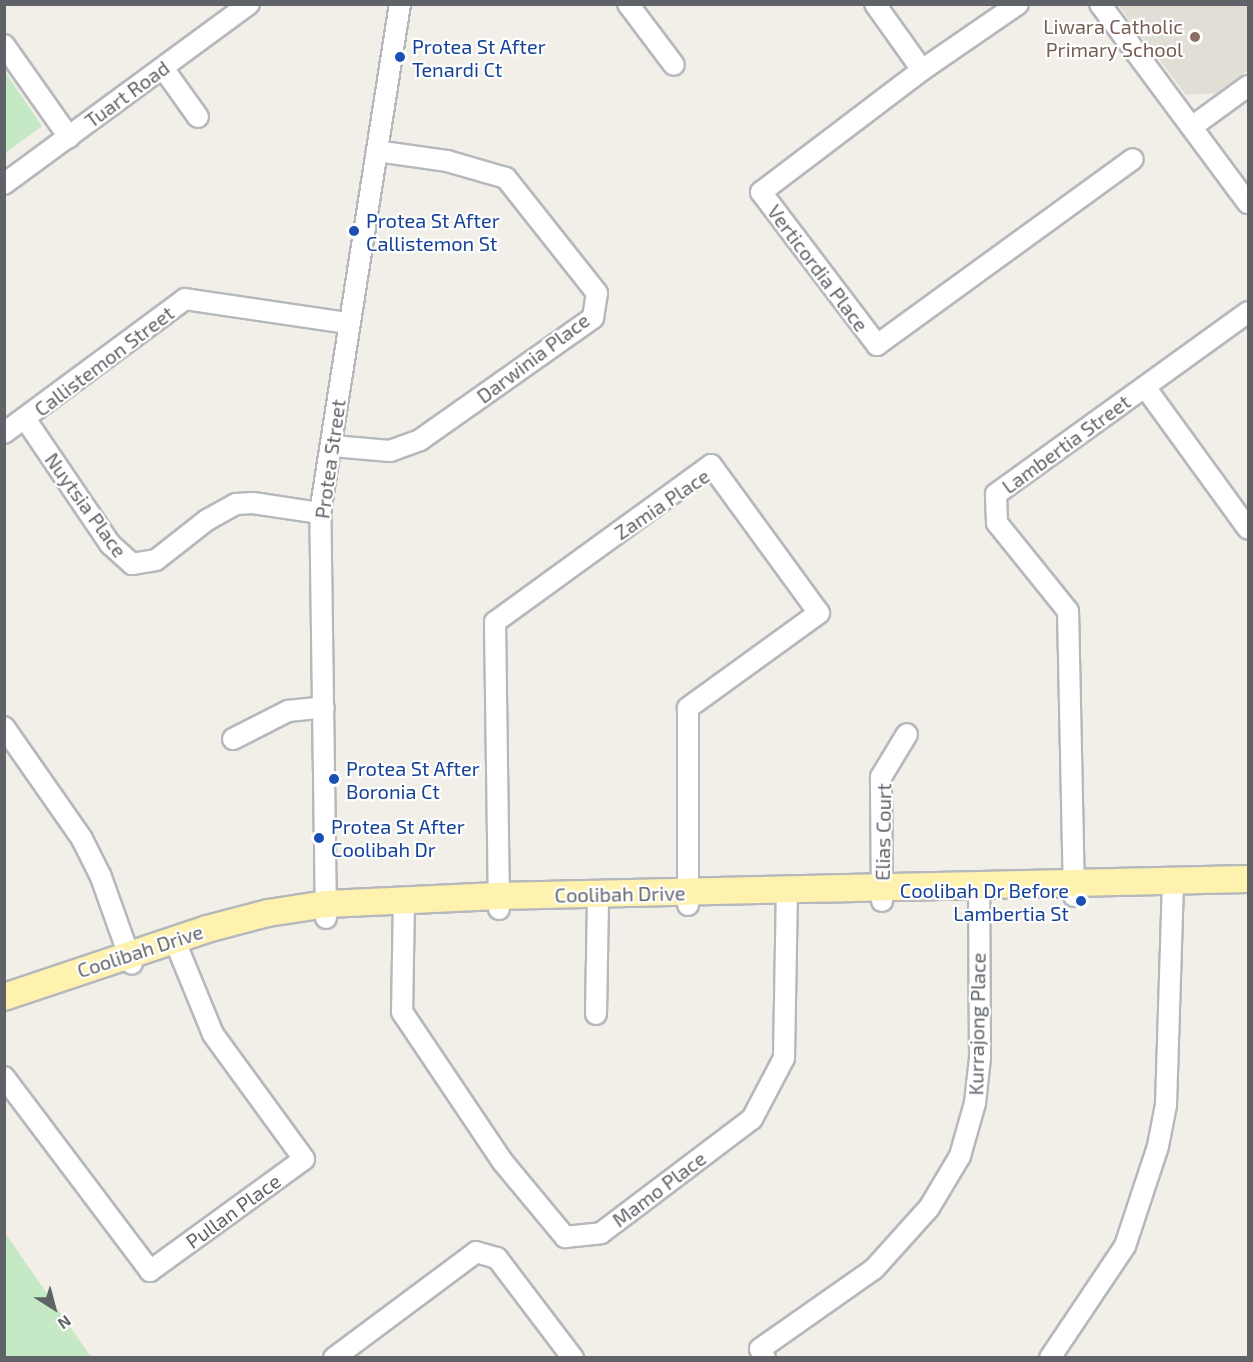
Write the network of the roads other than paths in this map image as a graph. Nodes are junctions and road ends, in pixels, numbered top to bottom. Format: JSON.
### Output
{"nodes":[{"id":1,"x":249,"y":4,"type":"edge"},
{"id":2,"x":400,"y":4,"type":"edge"},
{"id":3,"x":628,"y":4,"type":"edge"},
{"id":4,"x":875,"y":4,"type":"edge"},
{"id":5,"x":1018,"y":4,"type":"edge"},
{"id":6,"x":1100,"y":4,"type":"edge"},
{"id":7,"x":4,"y":45,"type":"edge"},
{"id":8,"x":674,"y":65,"type":"dead end"},
{"id":9,"x":163,"y":68,"type":"junction"},
{"id":10,"x":922,"y":70,"type":"junction"},
{"id":11,"x":1248,"y":86,"type":"edge"},
{"id":12,"x":198,"y":117,"type":"dead end"},
{"id":13,"x":1193,"y":126,"type":"junction"},
{"id":14,"x":69,"y":137,"type":"junction"},
{"id":15,"x":377,"y":151,"type":"junction"},
{"id":16,"x":1133,"y":159,"type":"dead end"},
{"id":17,"x":4,"y":184,"type":"edge"},
{"id":18,"x":1248,"y":203,"type":"edge"},
{"id":19,"x":1248,"y":312,"type":"edge"},
{"id":20,"x":348,"y":323,"type":"junction"},
{"id":21,"x":1145,"y":387,"type":"junction"},
{"id":22,"x":26,"y":420,"type":"junction"},
{"id":23,"x":4,"y":433,"type":"edge"},
{"id":24,"x":333,"y":446,"type":"junction"},
{"id":25,"x":320,"y":513,"type":"junction"},
{"id":26,"x":1248,"y":529,"type":"edge"},
{"id":27,"x":324,"y":707,"type":"junction"},
{"id":28,"x":4,"y":727,"type":"edge"},
{"id":29,"x":907,"y":734,"type":"dead end"},
{"id":30,"x":233,"y":739,"type":"dead end"},
{"id":31,"x":1248,"y":879,"type":"edge"},
{"id":32,"x":1173,"y":887,"type":"junction"},
{"id":33,"x":1073,"y":890,"type":"junction"},
{"id":34,"x":1248,"y":891,"type":"edge"},
{"id":35,"x":979,"y":892,"type":"junction"},
{"id":36,"x":882,"y":895,"type":"junction"},
{"id":37,"x":787,"y":896,"type":"junction"},
{"id":38,"x":689,"y":898,"type":"junction"},
{"id":39,"x":598,"y":900,"type":"junction"},
{"id":40,"x":499,"y":903,"type":"junction"},
{"id":41,"x":404,"y":907,"type":"junction"},
{"id":42,"x":327,"y":911,"type":"junction"},
{"id":43,"x":176,"y":945,"type":"junction"},
{"id":44,"x":130,"y":959,"type":"junction"},
{"id":45,"x":4,"y":997,"type":"edge"},
{"id":46,"x":4,"y":1009,"type":"edge"},
{"id":47,"x":596,"y":1014,"type":"dead end"},
{"id":48,"x":4,"y":1077,"type":"edge"},
{"id":49,"x":334,"y":1358,"type":"edge"},
{"id":50,"x":573,"y":1358,"type":"edge"},
{"id":51,"x":765,"y":1358,"type":"edge"},
{"id":52,"x":1050,"y":1358,"type":"edge"}],
"edges":[{"from":1,"to":9,"type":"street","name":"Tuart Road"},
{"from":2,"to":15,"type":"street","name":"Protea Street"},
{"from":3,"to":8,"type":"street"},
{"from":4,"to":10,"type":"street"},
{"from":5,"to":10,"type":"street","name":"Verticordia Place"},
{"from":6,"to":13,"type":"street"},
{"from":7,"to":14,"type":"street"},
{"from":9,"to":12,"type":"street"},
{"from":9,"to":14,"type":"street","name":"Tuart Road"},
{"from":10,"to":16,"type":"street","name":"Verticordia Place"},
{"from":11,"to":13,"type":"street"},
{"from":13,"to":18,"type":"street"},
{"from":14,"to":17,"type":"street","name":"Tuart Road"},
{"from":15,"to":20,"type":"street","name":"Protea Street"},
{"from":15,"to":24,"type":"street","name":"Darwinia Place"},
{"from":19,"to":21,"type":"street","name":"Lambertia Street"},
{"from":20,"to":22,"type":"street","name":"Callistemon Street"},
{"from":20,"to":24,"type":"street","name":"Protea Street"},
{"from":21,"to":26,"type":"street"},
{"from":21,"to":33,"type":"street","name":"Lambertia Street"},
{"from":22,"to":23,"type":"street","name":"Callistemon Street"},
{"from":22,"to":25,"type":"street","name":"Nuytsia Place"},
{"from":24,"to":25,"type":"street","name":"Protea Street"},
{"from":25,"to":27,"type":"street","name":"Protea Street"},
{"from":27,"to":30,"type":"street"},
{"from":27,"to":42,"type":"street","name":"Protea Street"},
{"from":28,"to":44,"type":"street"},
{"from":29,"to":36,"type":"street","name":"Elias Court"},
{"from":31,"to":32,"type":"main road","name":"Coolibah Drive"},
{"from":32,"to":33,"type":"main road","name":"Coolibah Drive"},
{"from":32,"to":34,"type":"main road","name":"Coolibah Drive"},
{"from":32,"to":52,"type":"street"},
{"from":33,"to":35,"type":"main road","name":"Coolibah Drive"},
{"from":35,"to":36,"type":"main road","name":"Coolibah Drive"},
{"from":35,"to":51,"type":"street","name":"Kurrajong Place"},
{"from":36,"to":37,"type":"main road","name":"Coolibah Drive"},
{"from":37,"to":38,"type":"main road","name":"Coolibah Drive"},
{"from":37,"to":41,"type":"street","name":"Mamo Place"},
{"from":38,"to":39,"type":"main road","name":"Coolibah Drive"},
{"from":38,"to":40,"type":"street","name":"Zamia Place"},
{"from":39,"to":40,"type":"main road","name":"Coolibah Drive"},
{"from":39,"to":47,"type":"street"},
{"from":40,"to":41,"type":"main road","name":"Coolibah Drive"},
{"from":41,"to":42,"type":"main road","name":"Coolibah Drive"},
{"from":42,"to":43,"type":"main road","name":"Coolibah Drive"},
{"from":43,"to":44,"type":"main road","name":"Coolibah Drive"},
{"from":43,"to":48,"type":"street","name":"Pullan Place"},
{"from":44,"to":45,"type":"main road","name":"Coolibah Drive"},
{"from":44,"to":46,"type":"main road","name":"Coolibah Drive"},
{"from":49,"to":50,"type":"street"}]}
